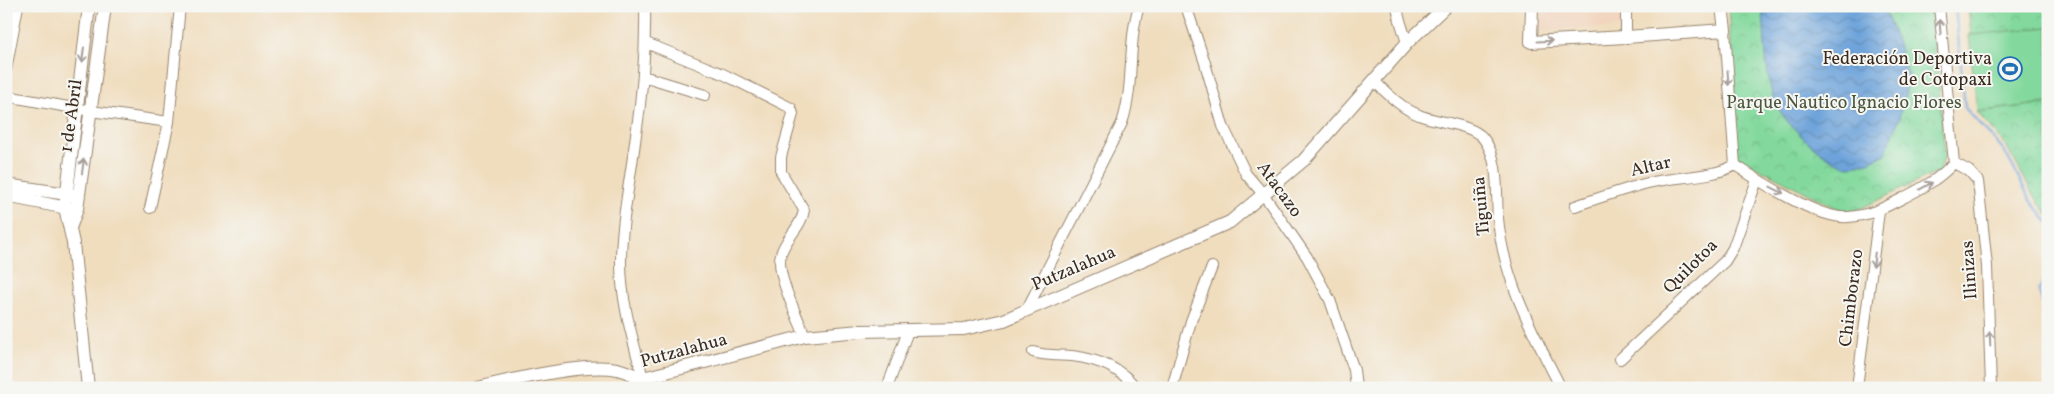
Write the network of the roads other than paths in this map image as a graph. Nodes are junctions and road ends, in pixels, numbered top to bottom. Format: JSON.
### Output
{"nodes":[{"id":1,"x":18,"y":6,"type":"edge"},
{"id":2,"x":89,"y":6,"type":"edge"},
{"id":3,"x":105,"y":6,"type":"edge"},
{"id":4,"x":180,"y":6,"type":"edge"},
{"id":5,"x":646,"y":6,"type":"edge"},
{"id":6,"x":1139,"y":6,"type":"edge"},
{"id":7,"x":1186,"y":6,"type":"edge"},
{"id":8,"x":1397,"y":6,"type":"edge"},
{"id":9,"x":1446,"y":6,"type":"edge"},
{"id":10,"x":1532,"y":6,"type":"edge"},
{"id":11,"x":1626,"y":6,"type":"edge"},
{"id":12,"x":1722,"y":6,"type":"edge"},
{"id":13,"x":1939,"y":6,"type":"edge"},
{"id":14,"x":1725,"y":30,"type":"junction"},
{"id":15,"x":1626,"y":37,"type":"junction"},
{"id":16,"x":646,"y":43,"type":"junction"},
{"id":17,"x":1407,"y":43,"type":"junction"},
{"id":18,"x":6,"y":70,"type":"edge"},
{"id":19,"x":643,"y":76,"type":"junction"},
{"id":20,"x":1374,"y":81,"type":"junction"},
{"id":21,"x":705,"y":94,"type":"dead end"},
{"id":22,"x":6,"y":96,"type":"edge"},
{"id":23,"x":77,"y":108,"type":"junction"},
{"id":24,"x":91,"y":111,"type":"junction"},
{"id":25,"x":169,"y":122,"type":"junction"},
{"id":26,"x":1954,"y":162,"type":"junction"},
{"id":27,"x":1735,"y":165,"type":"junction"},
{"id":28,"x":1757,"y":180,"type":"junction"},
{"id":29,"x":6,"y":185,"type":"edge"},
{"id":30,"x":72,"y":195,"type":"junction"},
{"id":31,"x":1264,"y":195,"type":"junction"},
{"id":32,"x":6,"y":196,"type":"edge"},
{"id":33,"x":1575,"y":206,"type":"dead end"},
{"id":34,"x":150,"y":208,"type":"dead end"},
{"id":35,"x":71,"y":209,"type":"junction"},
{"id":36,"x":1879,"y":212,"type":"junction"},
{"id":37,"x":1212,"y":267,"type":"dead end"},
{"id":38,"x":1027,"y":308,"type":"junction"},
{"id":39,"x":908,"y":331,"type":"junction"},
{"id":40,"x":805,"y":336,"type":"junction"},
{"id":41,"x":1033,"y":352,"type":"dead end"},
{"id":42,"x":1620,"y":359,"type":"dead end"},
{"id":43,"x":643,"y":378,"type":"junction"},
{"id":44,"x":88,"y":388,"type":"edge"},
{"id":45,"x":478,"y":388,"type":"edge"},
{"id":46,"x":630,"y":388,"type":"edge"},
{"id":47,"x":887,"y":388,"type":"edge"},
{"id":48,"x":1136,"y":388,"type":"edge"},
{"id":49,"x":1172,"y":388,"type":"edge"},
{"id":50,"x":1356,"y":388,"type":"edge"},
{"id":51,"x":1561,"y":388,"type":"edge"},
{"id":52,"x":1857,"y":388,"type":"edge"},
{"id":53,"x":1991,"y":388,"type":"edge"}],
"edges":[{"from":1,"to":18,"type":"street"},
{"from":2,"to":23,"type":"street","name":"1 de Abril","one_way":true},
{"from":3,"to":24,"type":"street","name":"1 de Abril"},
{"from":4,"to":25,"type":"street"},
{"from":5,"to":16,"type":"street"},
{"from":6,"to":38,"type":"street"},
{"from":7,"to":31,"type":"street","name":"Atacazo"},
{"from":8,"to":17,"type":"street"},
{"from":9,"to":17,"type":"street","name":"Putzalahua"},
{"from":10,"to":15,"type":"street","one_way":true},
{"from":11,"to":15,"type":"street"},
{"from":12,"to":14,"type":"street"},
{"from":26,"to":13,"type":"street","one_way":true},
{"from":14,"to":15,"type":"street"},
{"from":14,"to":27,"type":"street","one_way":true},
{"from":16,"to":19,"type":"street"},
{"from":16,"to":40,"type":"street"},
{"from":17,"to":20,"type":"street","name":"Putzalahua"},
{"from":19,"to":21,"type":"street"},
{"from":19,"to":43,"type":"street"},
{"from":20,"to":31,"type":"street","name":"Putzalahua"},
{"from":20,"to":51,"type":"street","name":"Tiguiña"},
{"from":22,"to":23,"type":"street"},
{"from":23,"to":24,"type":"street"},
{"from":23,"to":30,"type":"street","name":"1 de Abril"},
{"from":24,"to":25,"type":"street"},
{"from":30,"to":24,"type":"street","name":"1 de Abril","one_way":true},
{"from":25,"to":34,"type":"street"},
{"from":36,"to":26,"type":"street","one_way":true},
{"from":53,"to":26,"type":"street","name":"Ilinizas","one_way":true},
{"from":27,"to":28,"type":"street"},
{"from":27,"to":33,"type":"street","name":"Altar"},
{"from":28,"to":36,"type":"street","one_way":true},
{"from":28,"to":42,"type":"street","name":"Quilotoa"},
{"from":29,"to":30,"type":"street"},
{"from":30,"to":35,"type":"street","name":"1 de Abril"},
{"from":31,"to":38,"type":"street","name":"Putzalahua"},
{"from":31,"to":50,"type":"street","name":"Atacazo"},
{"from":32,"to":35,"type":"street"},
{"from":35,"to":44,"type":"street","name":"1 de Abril"},
{"from":36,"to":52,"type":"street","name":"Chimborazo","one_way":true},
{"from":37,"to":49,"type":"street"},
{"from":38,"to":39,"type":"street","name":"Putzalahua"},
{"from":39,"to":40,"type":"street","name":"Putzalahua"},
{"from":39,"to":47,"type":"street"},
{"from":40,"to":43,"type":"street","name":"Putzalahua"},
{"from":41,"to":48,"type":"street"},
{"from":43,"to":45,"type":"street"},
{"from":43,"to":46,"type":"street","name":"Putzalahua"}]}
